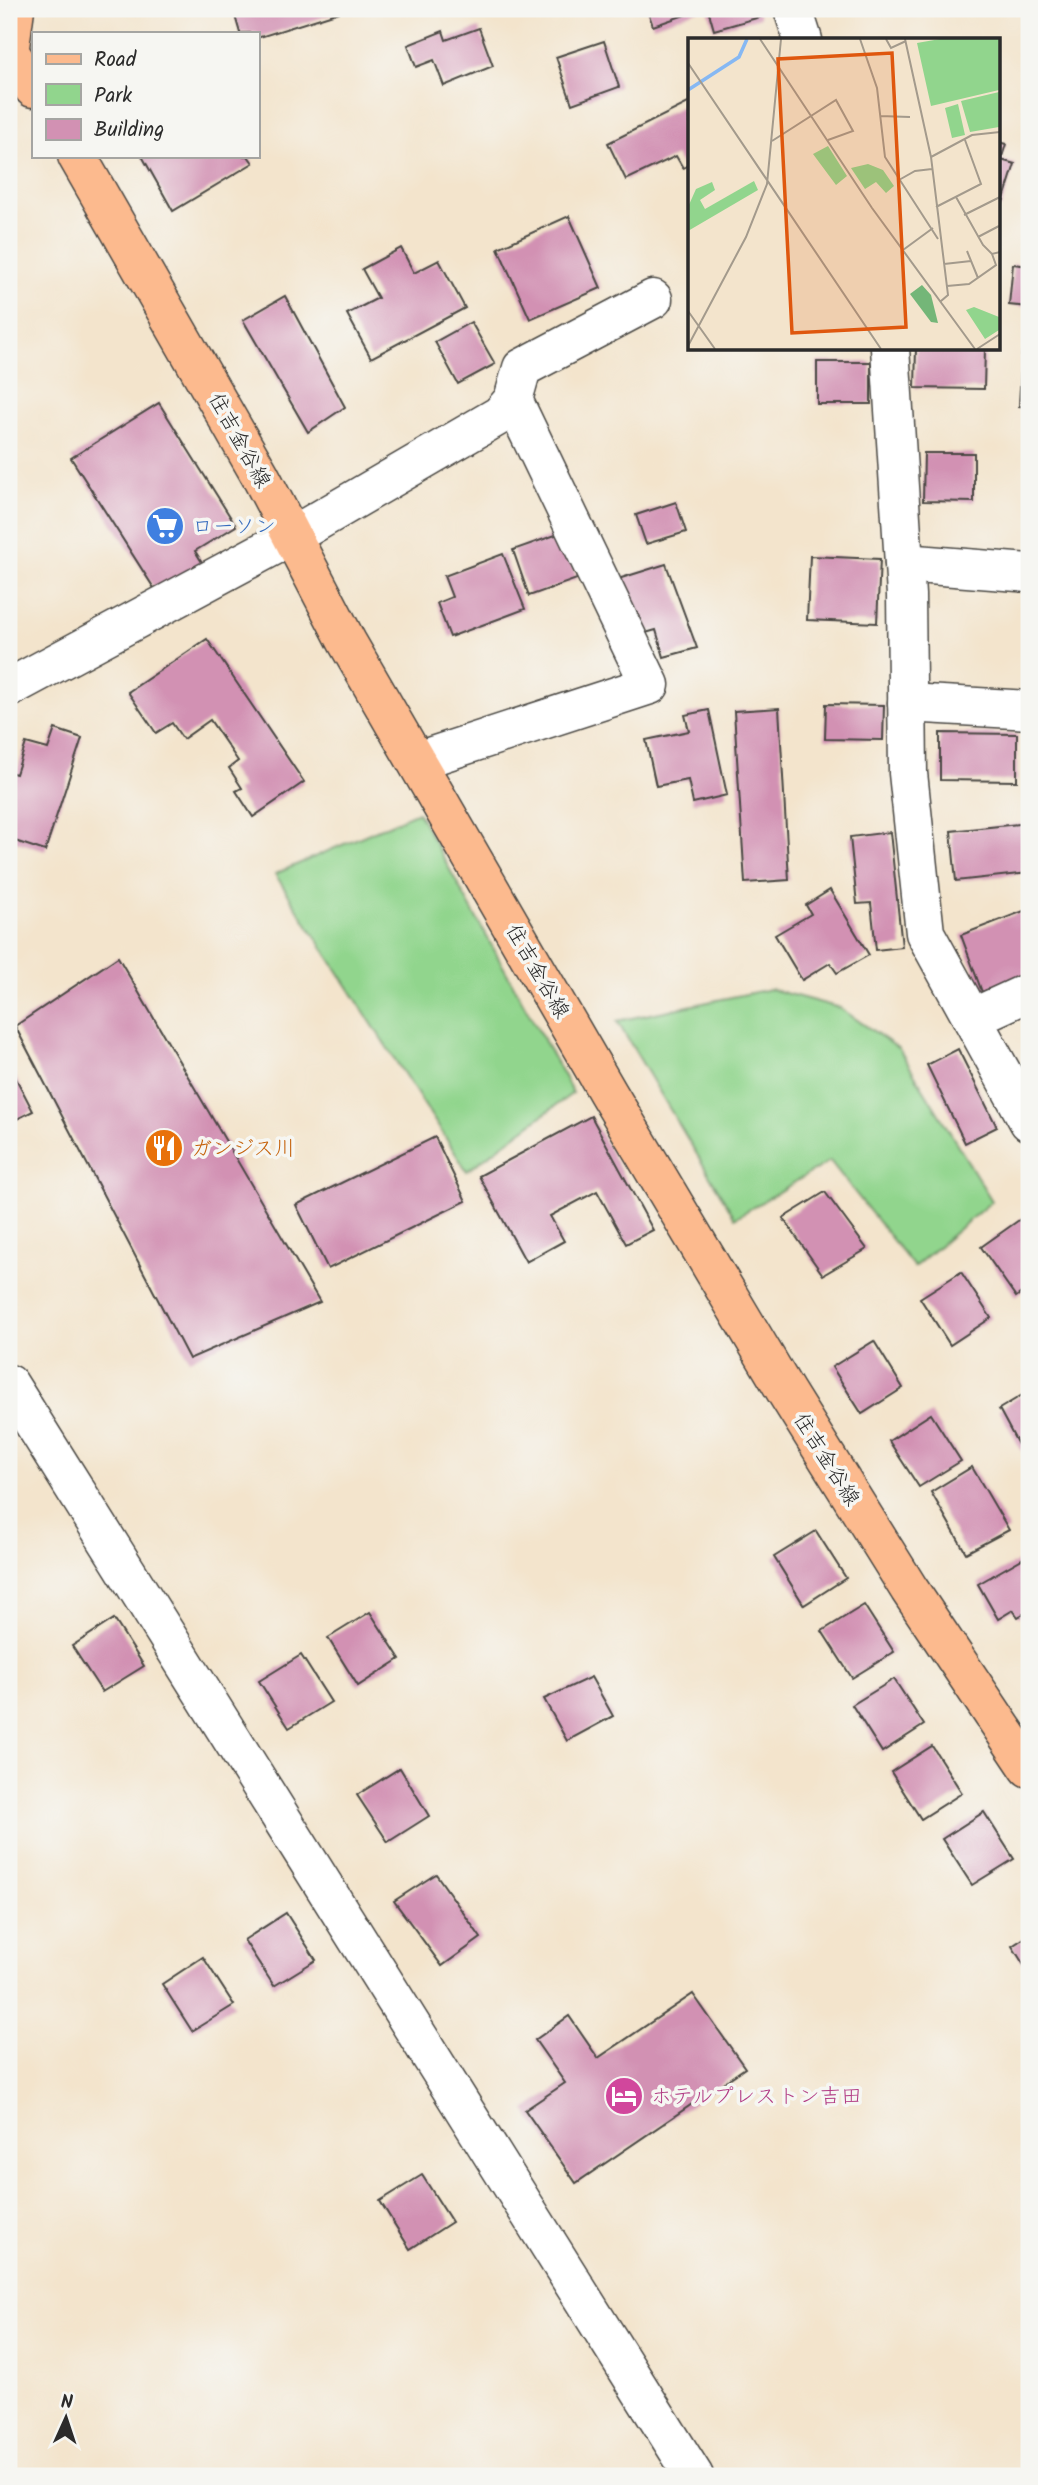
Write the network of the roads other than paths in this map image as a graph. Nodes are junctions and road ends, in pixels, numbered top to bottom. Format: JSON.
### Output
{"nodes":[{"id":1,"x":15,"y":9,"type":"edge"},
{"id":2,"x":793,"y":9,"type":"edge"},
{"id":3,"x":802,"y":38,"type":"edge"},
{"id":4,"x":9,"y":52,"type":"edge"},
{"id":5,"x":32,"y":86,"type":"edge"},
{"id":6,"x":79,"y":158,"type":"edge"},
{"id":7,"x":653,"y":299,"type":"dead end"},
{"id":8,"x":891,"y":350,"type":"edge"},
{"id":9,"x":513,"y":400,"type":"junction"},
{"id":10,"x":292,"y":536,"type":"junction"},
{"id":11,"x":904,"y":563,"type":"junction"},
{"id":12,"x":1029,"y":573,"type":"edge"},
{"id":13,"x":9,"y":688,"type":"edge"},
{"id":14,"x":907,"y":704,"type":"junction"},
{"id":15,"x":1029,"y":710,"type":"edge"},
{"id":16,"x":417,"y":761,"type":"junction"},
{"id":17,"x":1029,"y":992,"type":"edge"},
{"id":18,"x":972,"y":1018,"type":"junction"},
{"id":19,"x":1029,"y":1122,"type":"edge"},
{"id":20,"x":9,"y":1384,"type":"edge"},
{"id":21,"x":1029,"y":1769,"type":"edge"},
{"id":22,"x":694,"y":2476,"type":"edge"}],
"edges":[{"from":1,"to":4,"type":"main road"},
{"from":2,"to":3,"type":"street"},
{"from":4,"to":5,"type":"main road"},
{"from":6,"to":10,"type":"main road","name":"住吉金谷線"},
{"from":7,"to":9,"type":"street"},
{"from":8,"to":11,"type":"street"},
{"from":9,"to":10,"type":"street"},
{"from":9,"to":16,"type":"street"},
{"from":10,"to":13,"type":"street"},
{"from":10,"to":16,"type":"main road","name":"住吉金谷線"},
{"from":11,"to":12,"type":"street"},
{"from":11,"to":14,"type":"street"},
{"from":14,"to":15,"type":"street"},
{"from":14,"to":18,"type":"street"},
{"from":16,"to":21,"type":"main road","name":"住吉金谷線"},
{"from":17,"to":18,"type":"street"},
{"from":18,"to":19,"type":"street"},
{"from":20,"to":22,"type":"street"}]}
